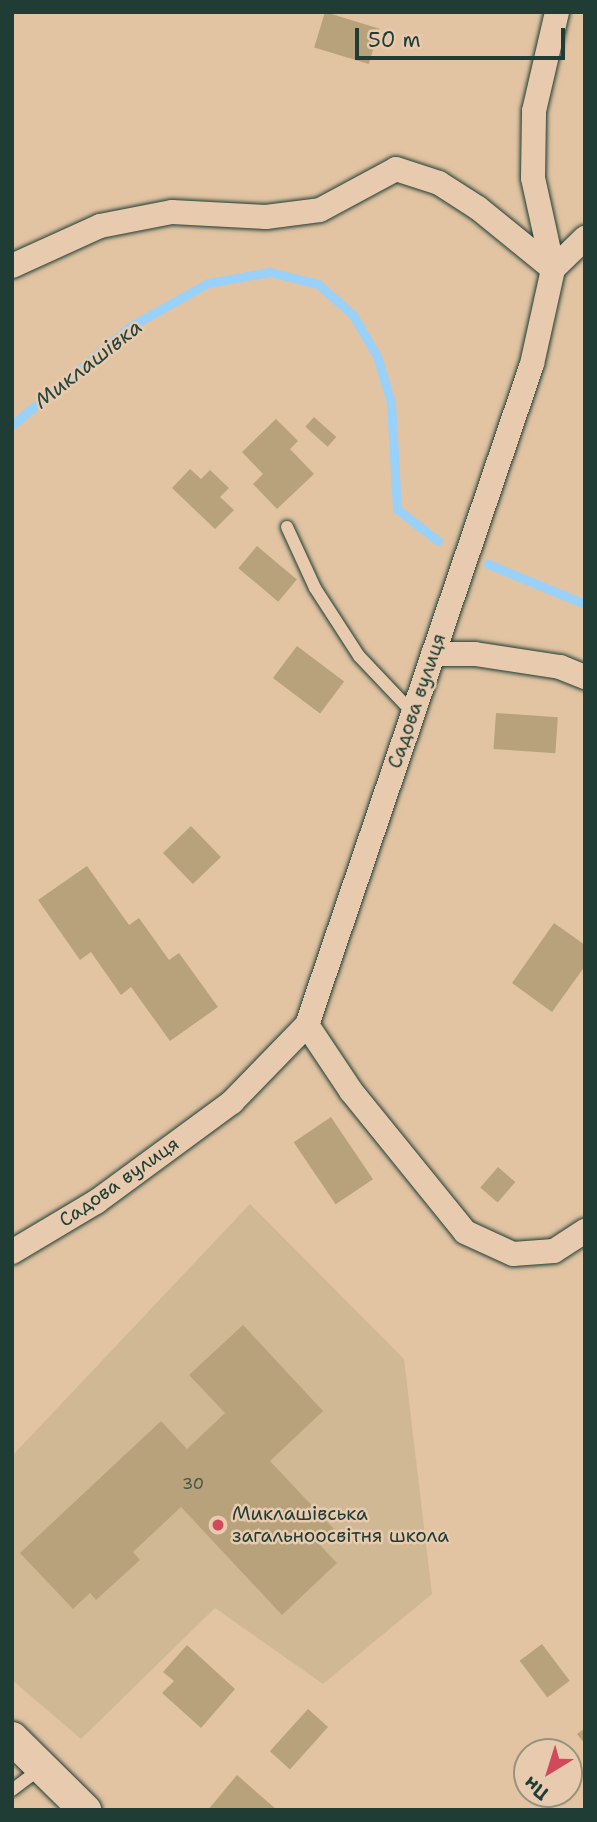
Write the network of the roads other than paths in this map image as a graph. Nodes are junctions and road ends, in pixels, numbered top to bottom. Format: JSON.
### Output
{"nodes":[{"id":1,"x":557,"y":12,"type":"edge"},
{"id":2,"x":585,"y":238,"type":"edge"},
{"id":3,"x":12,"y":266,"type":"edge"},
{"id":4,"x":553,"y":269,"type":"junction"},
{"id":5,"x":287,"y":527,"type":"dead end"},
{"id":6,"x":433,"y":654,"type":"junction"},
{"id":7,"x":585,"y":677,"type":"edge"},
{"id":8,"x":413,"y":713,"type":"junction"},
{"id":9,"x":307,"y":1025,"type":"junction"},
{"id":10,"x":585,"y":1231,"type":"edge"},
{"id":11,"x":12,"y":1252,"type":"edge"},
{"id":12,"x":12,"y":1738,"type":"edge"},
{"id":13,"x":43,"y":1767,"type":"junction"},
{"id":14,"x":12,"y":1790,"type":"edge"},
{"id":15,"x":85,"y":1810,"type":"edge"}],
"edges":[{"from":1,"to":4,"type":"street","name":"Садова вулиця"},
{"from":2,"to":4,"type":"street"},
{"from":3,"to":4,"type":"street"},
{"from":4,"to":6,"type":"street","name":"Садова вулиця"},
{"from":5,"to":8,"type":"lane"},
{"from":6,"to":7,"type":"street"},
{"from":6,"to":8,"type":"street","name":"Садова вулиця"},
{"from":8,"to":9,"type":"street","name":"Садова вулиця"},
{"from":9,"to":10,"type":"street"},
{"from":9,"to":11,"type":"street","name":"Садова вулиця"},
{"from":12,"to":13,"type":"street"},
{"from":13,"to":14,"type":"lane"},
{"from":13,"to":15,"type":"street"}]}
